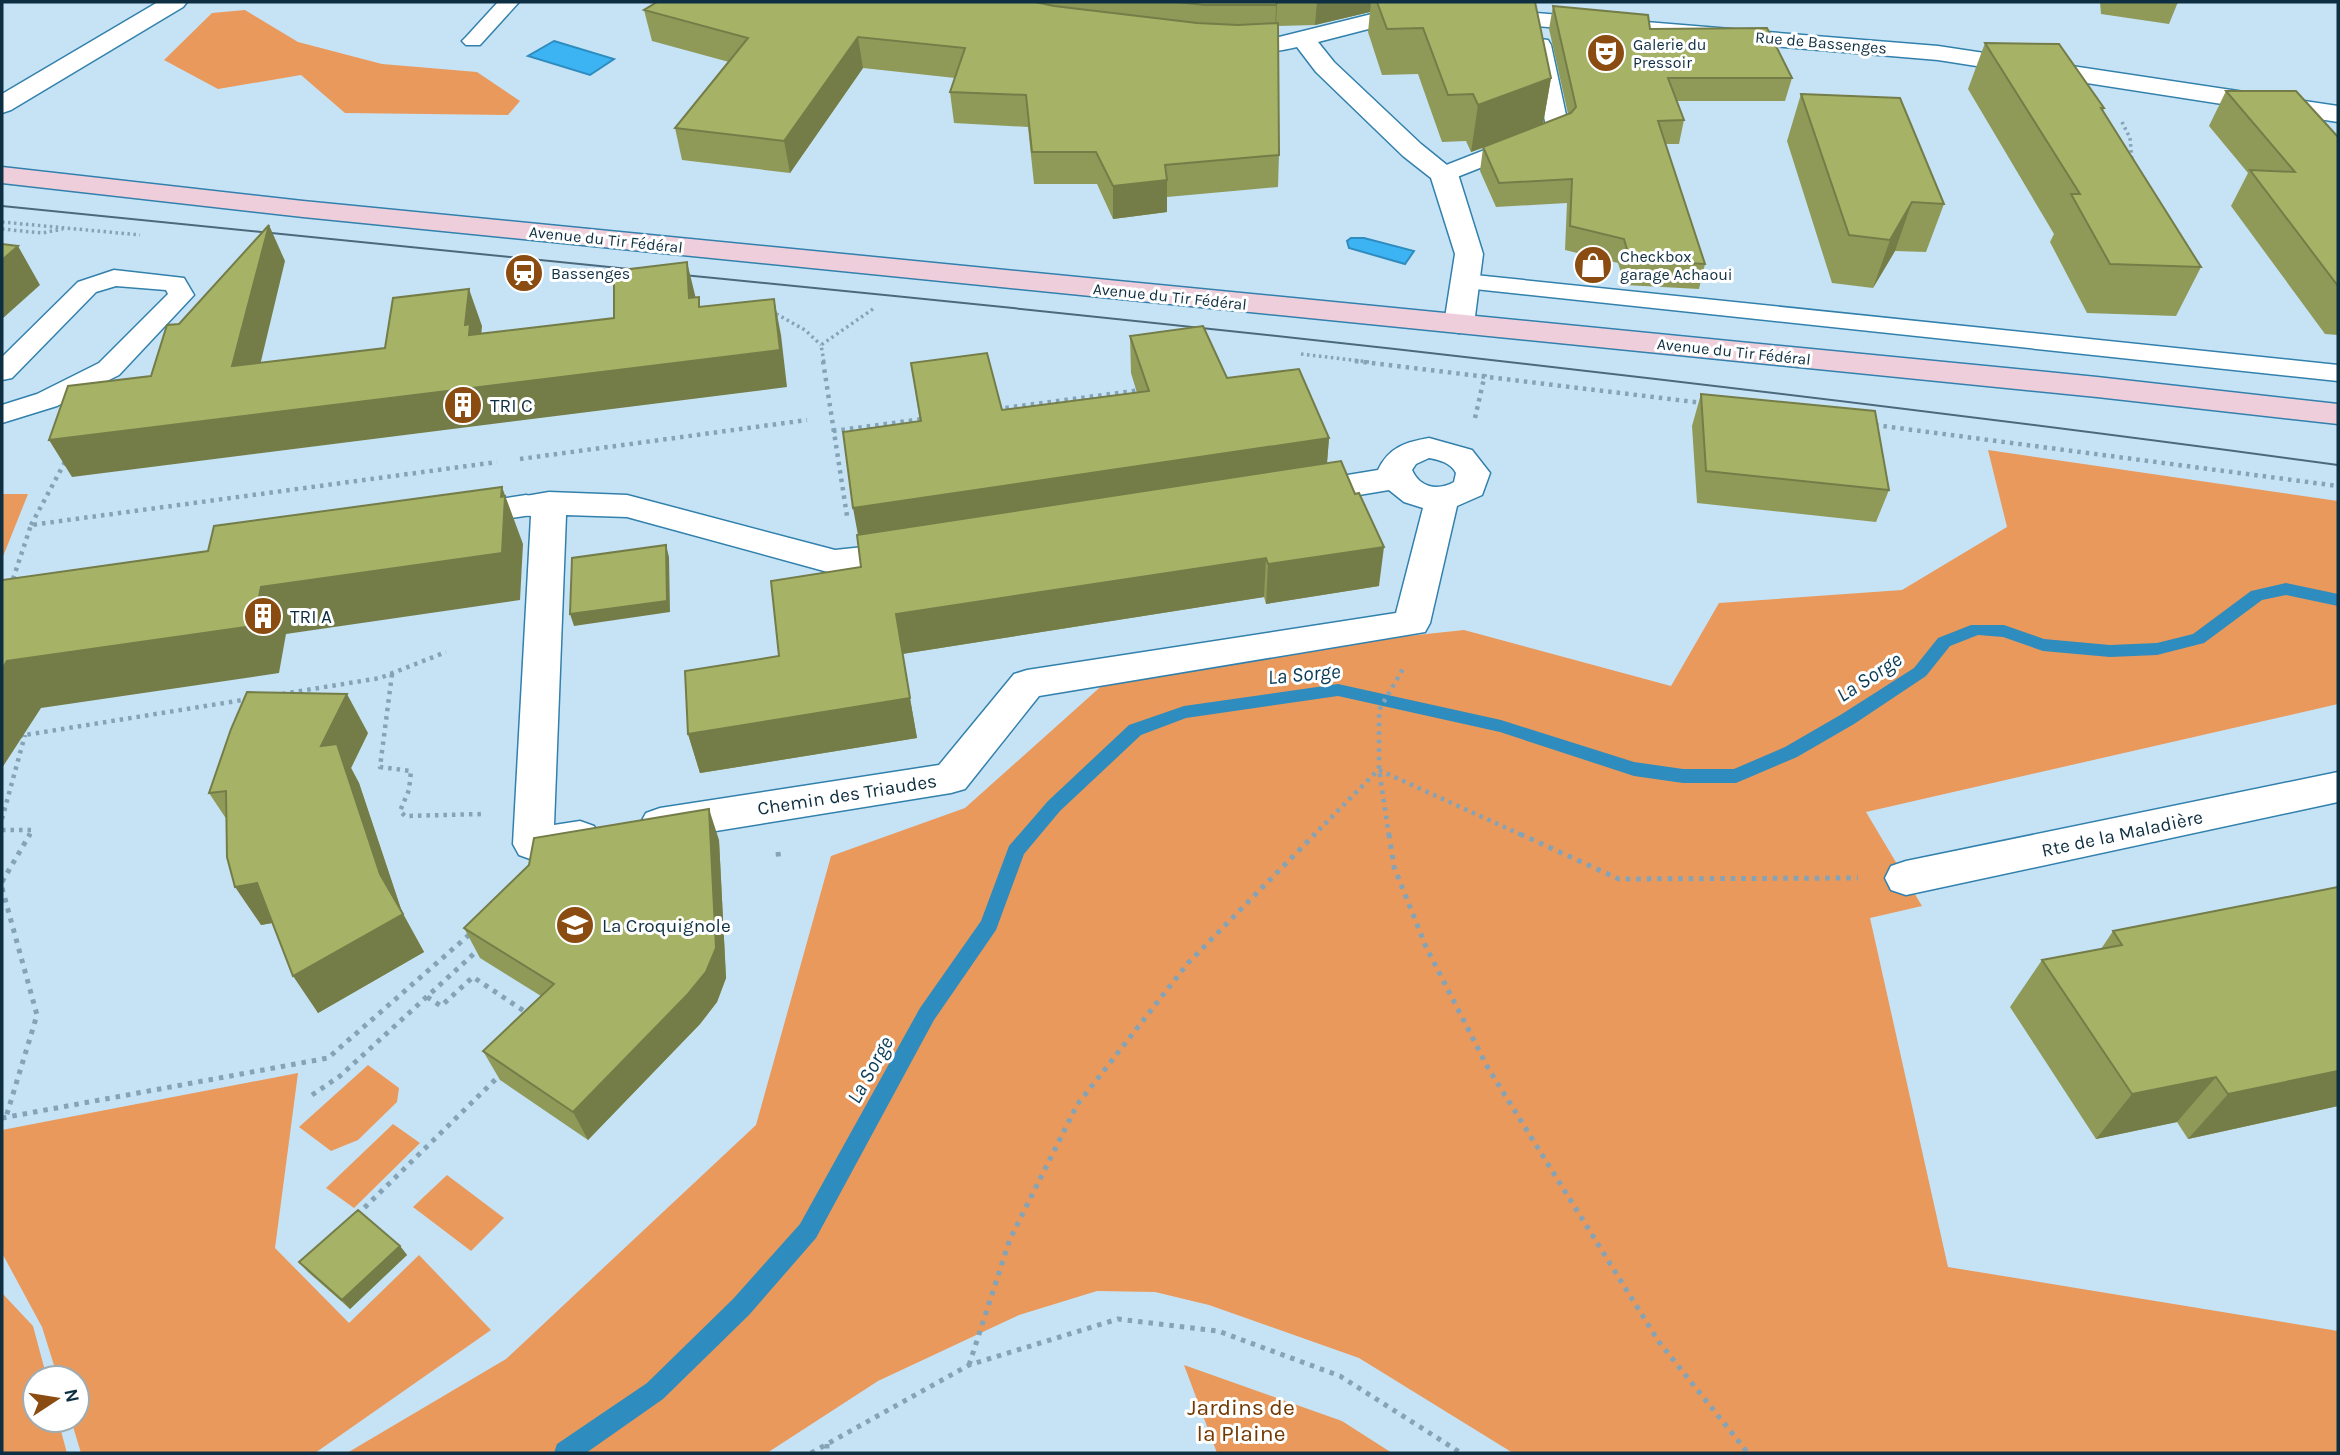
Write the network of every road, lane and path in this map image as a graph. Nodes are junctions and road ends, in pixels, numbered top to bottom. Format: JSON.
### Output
{"nodes":[{"id":1,"x":175,"y":2,"type":"edge"},
{"id":2,"x":509,"y":2,"type":"edge"},
{"id":3,"x":1534,"y":18,"type":"junction"},
{"id":4,"x":1303,"y":38,"type":"junction"},
{"id":5,"x":473,"y":41,"type":"dead end"},
{"id":6,"x":1203,"y":45,"type":"edge"},
{"id":7,"x":2,"y":105,"type":"edge"},
{"id":8,"x":2338,"y":114,"type":"edge"},
{"id":9,"x":2120,"y":118,"type":"dead end"},
{"id":10,"x":2132,"y":162,"type":"edge"},
{"id":11,"x":1444,"y":173,"type":"junction"},
{"id":12,"x":2,"y":174,"type":"edge"},
{"id":13,"x":2,"y":222,"type":"edge"},
{"id":14,"x":66,"y":228,"type":"junction"},
{"id":15,"x":2,"y":229,"type":"edge"},
{"id":16,"x":145,"y":236,"type":"dead end"},
{"id":17,"x":1465,"y":282,"type":"junction"},
{"id":18,"x":861,"y":306,"type":"dead end"},
{"id":19,"x":764,"y":309,"type":"edge"},
{"id":20,"x":1459,"y":324,"type":"junction"},
{"id":21,"x":821,"y":345,"type":"junction"},
{"id":22,"x":1291,"y":353,"type":"dead end"},
{"id":23,"x":2,"y":372,"type":"edge"},
{"id":24,"x":2338,"y":373,"type":"edge"},
{"id":25,"x":1146,"y":389,"type":"edge"},
{"id":26,"x":1705,"y":403,"type":"edge"},
{"id":27,"x":994,"y":410,"type":"edge"},
{"id":28,"x":2,"y":414,"type":"edge"},
{"id":29,"x":2338,"y":414,"type":"edge"},
{"id":30,"x":925,"y":419,"type":"edge"},
{"id":31,"x":807,"y":420,"type":"dead end"},
{"id":32,"x":1870,"y":425,"type":"edge"},
{"id":33,"x":833,"y":431,"type":"junction"},
{"id":34,"x":69,"y":450,"type":"edge"},
{"id":35,"x":516,"y":460,"type":"dead end"},
{"id":36,"x":502,"y":462,"type":"dead end"},
{"id":37,"x":1397,"y":478,"type":"junction"},
{"id":38,"x":2338,"y":486,"type":"edge"},
{"id":39,"x":1263,"y":499,"type":"edge"},
{"id":40,"x":1442,"y":499,"type":"junction"},
{"id":41,"x":538,"y":504,"type":"junction"},
{"id":42,"x":429,"y":519,"type":"edge"},
{"id":43,"x":31,"y":525,"type":"junction"},
{"id":44,"x":942,"y":549,"type":"edge"},
{"id":45,"x":854,"y":562,"type":"junction"},
{"id":46,"x":13,"y":579,"type":"edge"},
{"id":47,"x":446,"y":652,"type":"dead end"},
{"id":48,"x":1402,"y":673,"type":"dead end"},
{"id":49,"x":392,"y":674,"type":"junction"},
{"id":50,"x":271,"y":696,"type":"edge"},
{"id":51,"x":257,"y":698,"type":"edge"},
{"id":52,"x":26,"y":735,"type":"junction"},
{"id":53,"x":14,"y":736,"type":"dead end"},
{"id":54,"x":1379,"y":769,"type":"junction"},
{"id":55,"x":2338,"y":787,"type":"edge"},
{"id":56,"x":534,"y":816,"type":"junction"},
{"id":57,"x":2,"y":819,"type":"edge"},
{"id":58,"x":2,"y":830,"type":"edge"},
{"id":59,"x":1906,"y":878,"type":"joint"},
{"id":60,"x":2,"y":882,"type":"edge"},
{"id":61,"x":2,"y":888,"type":"edge"},
{"id":62,"x":479,"y":926,"type":"edge"},
{"id":63,"x":485,"y":944,"type":"edge"},
{"id":64,"x":427,"y":997,"type":"junction"},
{"id":65,"x":538,"y":1020,"type":"edge"},
{"id":66,"x":509,"y":1066,"type":"edge"},
{"id":67,"x":312,"y":1095,"type":"dead end"},
{"id":68,"x":4,"y":1117,"type":"edge"},
{"id":69,"x":350,"y":1222,"type":"edge"},
{"id":70,"x":969,"y":1365,"type":"junction"},
{"id":71,"x":827,"y":1444,"type":"junction"},
{"id":72,"x":811,"y":1453,"type":"edge"},
{"id":73,"x":827,"y":1453,"type":"edge"},
{"id":74,"x":1461,"y":1453,"type":"edge"},
{"id":75,"x":1748,"y":1453,"type":"edge"}],
"edges":[{"from":1,"to":7,"type":"street"},
{"from":2,"to":5,"type":"lane"},
{"from":3,"to":4,"type":"street","name":"Rue de Bassenges"},
{"from":3,"to":8,"type":"street","name":"Rue de Bassenges"},
{"from":3,"to":11,"type":"lane"},
{"from":4,"to":6,"type":"street","name":"Rue de Bassenges"},
{"from":4,"to":11,"type":"street"},
{"from":9,"to":10,"type":"path"},
{"from":11,"to":17,"type":"street"},
{"from":12,"to":20,"type":"main road","name":"Avenue du Tir Fédéral"},
{"from":13,"to":14,"type":"path"},
{"from":14,"to":15,"type":"path"},
{"from":14,"to":16,"type":"path"},
{"from":17,"to":20,"type":"street"},
{"from":17,"to":24,"type":"lane"},
{"from":18,"to":21,"type":"path"},
{"from":19,"to":21,"type":"path"},
{"from":20,"to":29,"type":"main road","name":"Avenue du Tir Fédéral"},
{"from":21,"to":33,"type":"path"},
{"from":22,"to":26,"type":"path"},
{"from":23,"to":28,"type":"lane"},
{"from":25,"to":27,"type":"path"},
{"from":30,"to":33,"type":"path"},
{"from":31,"to":35,"type":"path"},
{"from":32,"to":38,"type":"path"},
{"from":33,"to":45,"type":"path"},
{"from":34,"to":43,"type":"path"},
{"from":36,"to":43,"type":"path"},
{"from":37,"to":39,"type":"street"},
{"from":37,"to":40,"type":"street"},
{"from":37,"to":40,"type":"street"},
{"from":40,"to":56,"type":"street","name":"Chemin des Triaudes"},
{"from":41,"to":42,"type":"street"},
{"from":41,"to":45,"type":"street"},
{"from":41,"to":56,"type":"street","name":"Chemin des Triaudes"},
{"from":43,"to":46,"type":"path"},
{"from":44,"to":45,"type":"street"},
{"from":47,"to":49,"type":"path"},
{"from":48,"to":54,"type":"path"},
{"from":49,"to":50,"type":"path"},
{"from":49,"to":56,"type":"path"},
{"from":51,"to":52,"type":"path"},
{"from":52,"to":53,"type":"path"},
{"from":52,"to":57,"type":"path"},
{"from":54,"to":59,"type":"path"},
{"from":54,"to":70,"type":"path"},
{"from":54,"to":75,"type":"path"},
{"from":55,"to":59,"type":"street","name":"Rte de la Maladière"},
{"from":58,"to":60,"type":"path"},
{"from":61,"to":68,"type":"path"},
{"from":62,"to":68,"type":"path"},
{"from":63,"to":64,"type":"path"},
{"from":64,"to":65,"type":"path"},
{"from":64,"to":67,"type":"path"},
{"from":66,"to":69,"type":"path"},
{"from":70,"to":71,"type":"path"},
{"from":70,"to":74,"type":"path"},
{"from":71,"to":72,"type":"path"},
{"from":71,"to":73,"type":"path"}]}
